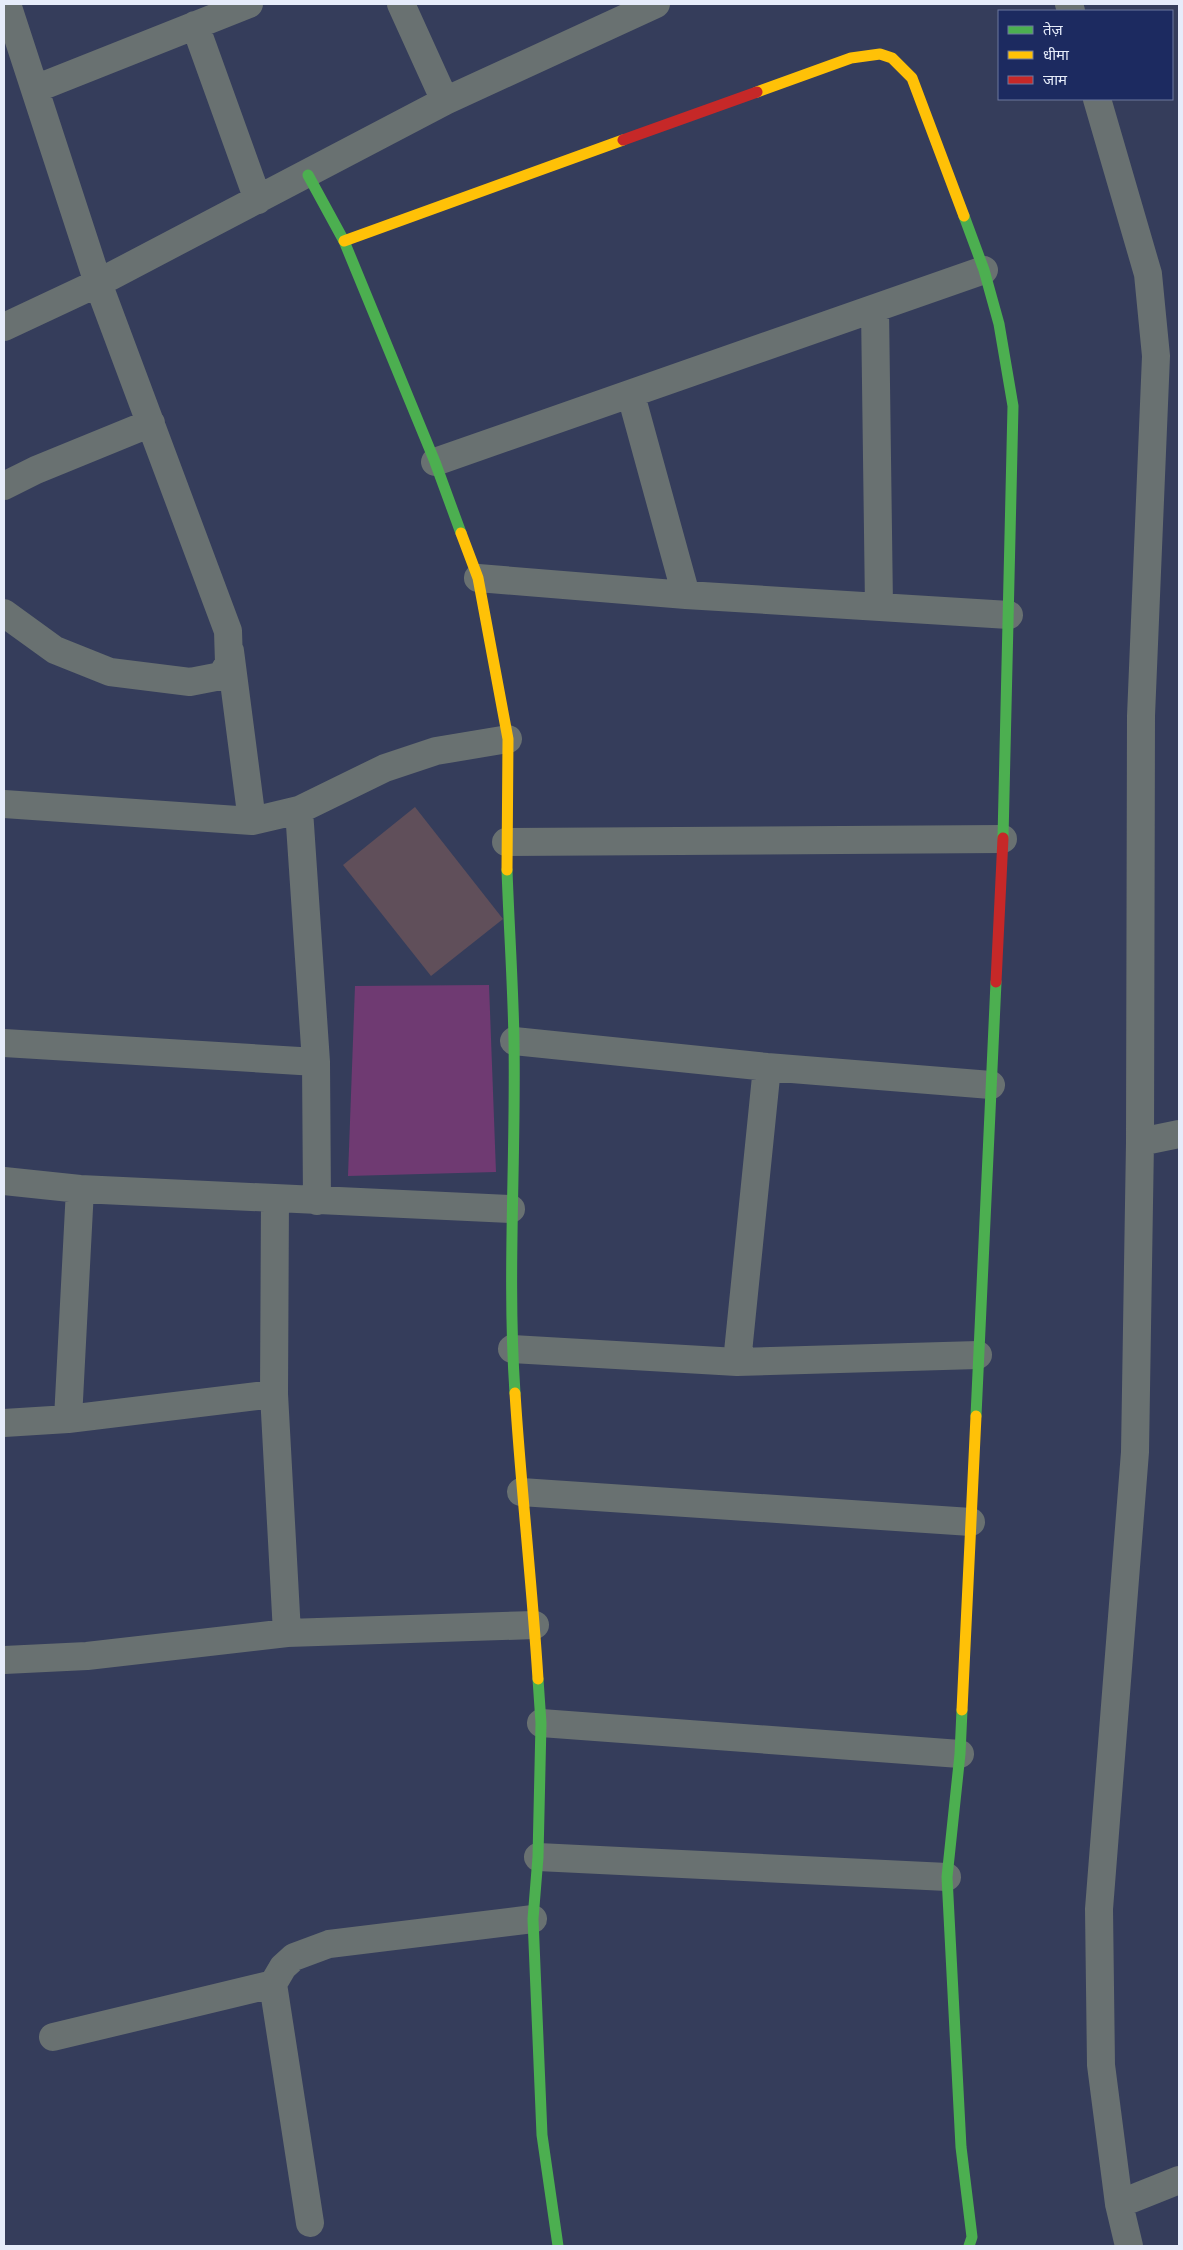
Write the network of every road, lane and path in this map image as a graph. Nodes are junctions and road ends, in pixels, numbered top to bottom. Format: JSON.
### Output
{"nodes":[{"id":1,"x":7,"y":4,"type":"edge"},
{"id":2,"x":249,"y":4,"type":"edge"},
{"id":3,"x":401,"y":4,"type":"edge"},
{"id":4,"x":656,"y":4,"type":"edge"},
{"id":5,"x":195,"y":25,"type":"junction"},
{"id":6,"x":35,"y":89,"type":"junction"},
{"id":7,"x":1097,"y":100,"type":"edge"},
{"id":8,"x":445,"y":101,"type":"junction"},
{"id":9,"x":308,"y":175,"type":"junction"},
{"id":10,"x":258,"y":200,"type":"junction"},
{"id":11,"x":344,"y":241,"type":"junction"},
{"id":12,"x":984,"y":270,"type":"junction"},
{"id":13,"x":98,"y":283,"type":"junction"},
{"id":14,"x":875,"y":309,"type":"junction"},
{"id":15,"x":4,"y":327,"type":"edge"},
{"id":16,"x":631,"y":395,"type":"junction"},
{"id":17,"x":151,"y":423,"type":"junction"},
{"id":18,"x":435,"y":462,"type":"junction"},
{"id":19,"x":4,"y":486,"type":"edge"},
{"id":20,"x":478,"y":578,"type":"junction"},
{"id":21,"x":686,"y":595,"type":"junction"},
{"id":22,"x":879,"y":606,"type":"junction"},
{"id":23,"x":4,"y":613,"type":"edge"},
{"id":24,"x":1009,"y":615,"type":"junction"},
{"id":25,"x":230,"y":648,"type":"junction"},
{"id":26,"x":508,"y":738,"type":"junction"},
{"id":27,"x":4,"y":804,"type":"edge"},
{"id":28,"x":300,"y":810,"type":"junction"},
{"id":29,"x":252,"y":821,"type":"junction"},
{"id":30,"x":1003,"y":839,"type":"junction"},
{"id":31,"x":506,"y":842,"type":"junction"},
{"id":32,"x":514,"y":1041,"type":"junction"},
{"id":33,"x":4,"y":1044,"type":"edge"},
{"id":34,"x":316,"y":1062,"type":"junction"},
{"id":35,"x":767,"y":1067,"type":"junction"},
{"id":36,"x":991,"y":1085,"type":"junction"},
{"id":37,"x":1179,"y":1134,"type":"edge"},
{"id":38,"x":1140,"y":1142,"type":"junction"},
{"id":39,"x":4,"y":1181,"type":"edge"},
{"id":40,"x":80,"y":1189,"type":"junction"},
{"id":41,"x":275,"y":1198,"type":"junction"},
{"id":42,"x":317,"y":1201,"type":"junction"},
{"id":43,"x":511,"y":1209,"type":"junction"},
{"id":44,"x":512,"y":1348,"type":"junction"},
{"id":45,"x":978,"y":1356,"type":"junction"},
{"id":46,"x":737,"y":1362,"type":"junction"},
{"id":47,"x":274,"y":1394,"type":"junction"},
{"id":48,"x":68,"y":1419,"type":"junction"},
{"id":49,"x":4,"y":1423,"type":"edge"},
{"id":50,"x":521,"y":1492,"type":"junction"},
{"id":51,"x":971,"y":1522,"type":"junction"},
{"id":52,"x":535,"y":1625,"type":"junction"},
{"id":53,"x":287,"y":1633,"type":"junction"},
{"id":54,"x":4,"y":1660,"type":"edge"},
{"id":55,"x":541,"y":1723,"type":"junction"},
{"id":56,"x":960,"y":1754,"type":"junction"},
{"id":57,"x":538,"y":1857,"type":"junction"},
{"id":58,"x":947,"y":1877,"type":"junction"},
{"id":59,"x":533,"y":1919,"type":"junction"},
{"id":60,"x":273,"y":1984,"type":"junction"},
{"id":61,"x":53,"y":2037,"type":"dead end"},
{"id":62,"x":1179,"y":2180,"type":"edge"},
{"id":63,"x":1119,"y":2204,"type":"junction"},
{"id":64,"x":310,"y":2223,"type":"dead end"},
{"id":65,"x":558,"y":2246,"type":"edge"},
{"id":66,"x":969,"y":2246,"type":"edge"},
{"id":67,"x":1129,"y":2246,"type":"edge"}],
"edges":[{"from":1,"to":6,"type":"street"},
{"from":2,"to":5,"type":"street"},
{"from":3,"to":8,"type":"street"},
{"from":4,"to":8,"type":"street"},
{"from":5,"to":6,"type":"street"},
{"from":5,"to":10,"type":"street"},
{"from":6,"to":13,"type":"street"},
{"from":7,"to":38,"type":"street"},
{"from":8,"to":9,"type":"street"},
{"from":9,"to":10,"type":"street"},
{"from":9,"to":11,"type":"street"},
{"from":10,"to":13,"type":"street"},
{"from":11,"to":12,"type":"street"},
{"from":11,"to":18,"type":"street"},
{"from":12,"to":14,"type":"street"},
{"from":12,"to":24,"type":"street"},
{"from":13,"to":15,"type":"street"},
{"from":13,"to":17,"type":"street"},
{"from":14,"to":16,"type":"street"},
{"from":14,"to":22,"type":"street"},
{"from":16,"to":18,"type":"street"},
{"from":16,"to":21,"type":"street"},
{"from":17,"to":19,"type":"street"},
{"from":17,"to":25,"type":"street"},
{"from":18,"to":20,"type":"street"},
{"from":20,"to":21,"type":"street"},
{"from":20,"to":26,"type":"street"},
{"from":21,"to":22,"type":"street"},
{"from":22,"to":24,"type":"street"},
{"from":23,"to":25,"type":"street"},
{"from":24,"to":30,"type":"street"},
{"from":25,"to":29,"type":"street"},
{"from":26,"to":28,"type":"street"},
{"from":26,"to":31,"type":"street"},
{"from":27,"to":29,"type":"street"},
{"from":28,"to":29,"type":"street"},
{"from":28,"to":34,"type":"street"},
{"from":30,"to":31,"type":"street"},
{"from":30,"to":36,"type":"street"},
{"from":31,"to":32,"type":"street"},
{"from":32,"to":35,"type":"street"},
{"from":32,"to":43,"type":"street"},
{"from":33,"to":34,"type":"street"},
{"from":34,"to":42,"type":"street"},
{"from":35,"to":36,"type":"street"},
{"from":35,"to":46,"type":"street"},
{"from":36,"to":45,"type":"street"},
{"from":37,"to":38,"type":"street"},
{"from":38,"to":63,"type":"street"},
{"from":39,"to":40,"type":"street"},
{"from":40,"to":41,"type":"street"},
{"from":40,"to":48,"type":"street"},
{"from":41,"to":42,"type":"street"},
{"from":41,"to":47,"type":"street"},
{"from":42,"to":43,"type":"street"},
{"from":43,"to":44,"type":"street"},
{"from":44,"to":46,"type":"street"},
{"from":44,"to":50,"type":"street"},
{"from":45,"to":46,"type":"street"},
{"from":45,"to":51,"type":"street"},
{"from":47,"to":48,"type":"street"},
{"from":47,"to":53,"type":"street"},
{"from":48,"to":49,"type":"street"},
{"from":50,"to":51,"type":"street"},
{"from":50,"to":52,"type":"street"},
{"from":51,"to":56,"type":"street"},
{"from":52,"to":53,"type":"street"},
{"from":52,"to":55,"type":"street"},
{"from":53,"to":54,"type":"street"},
{"from":55,"to":56,"type":"street"},
{"from":55,"to":57,"type":"street"},
{"from":56,"to":58,"type":"street"},
{"from":57,"to":58,"type":"street"},
{"from":57,"to":59,"type":"street"},
{"from":58,"to":66,"type":"street"},
{"from":59,"to":60,"type":"street"},
{"from":59,"to":65,"type":"street"},
{"from":60,"to":61,"type":"street"},
{"from":60,"to":64,"type":"street"},
{"from":62,"to":63,"type":"street"},
{"from":63,"to":67,"type":"street"}]}
